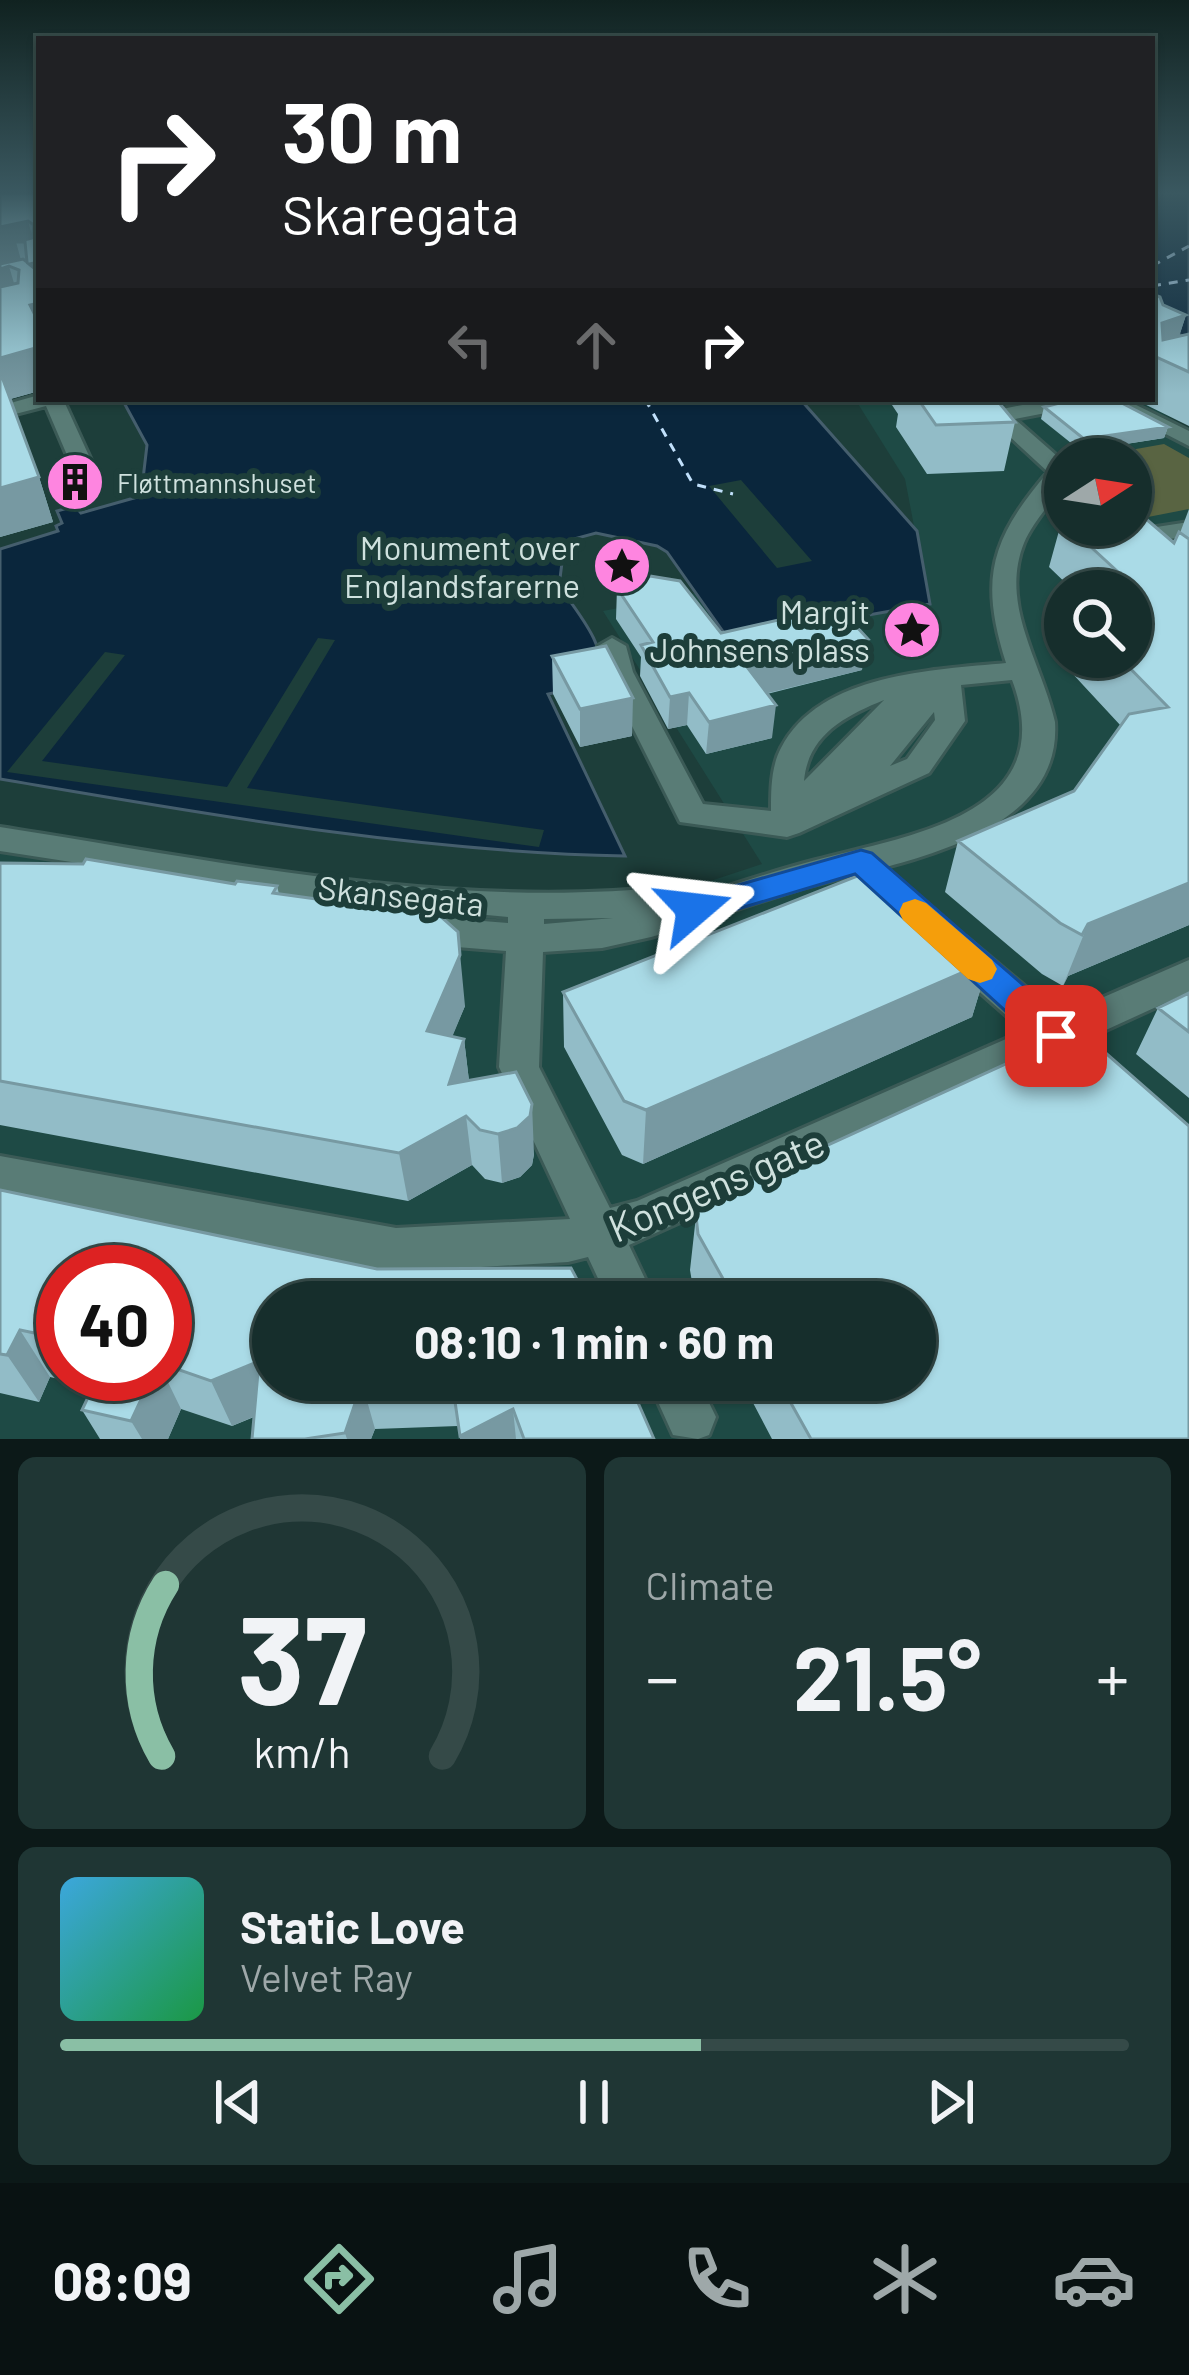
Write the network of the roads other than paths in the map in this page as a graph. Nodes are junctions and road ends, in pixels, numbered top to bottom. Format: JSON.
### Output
{"nodes":[{"id":1,"x":39,"y":402,"type":"edge"},
{"id":2,"x":52,"y":402,"type":"edge"},
{"id":3,"x":982,"y":402,"type":"edge"},
{"id":4,"x":1071,"y":402,"type":"edge"},
{"id":5,"x":1114,"y":402,"type":"edge"},
{"id":6,"x":0,"y":412,"type":"edge"},
{"id":7,"x":997,"y":416,"type":"junction"},
{"id":8,"x":1189,"y":439,"type":"edge"},
{"id":9,"x":1044,"y":457,"type":"edge"},
{"id":10,"x":84,"y":469,"type":"dead end"},
{"id":11,"x":1044,"y":494,"type":"edge"},
{"id":12,"x":1189,"y":529,"type":"edge"},
{"id":13,"x":1152,"y":530,"type":"edge"},
{"id":14,"x":1148,"y":546,"type":"edge"},
{"id":15,"x":1164,"y":561,"type":"edge"},
{"id":16,"x":612,"y":646,"type":"edge"},
{"id":17,"x":1023,"y":670,"type":"junction"},
{"id":18,"x":932,"y":681,"type":"junction"},
{"id":19,"x":788,"y":825,"type":"junction"},
{"id":20,"x":0,"y":838,"type":"edge"},
{"id":21,"x":0,"y":868,"type":"edge"},
{"id":22,"x":829,"y":869,"type":"junction"},
{"id":23,"x":892,"y":891,"type":"edge"},
{"id":24,"x":924,"y":920,"type":"edge"},
{"id":25,"x":526,"y":921,"type":"junction"},
{"id":26,"x":1189,"y":974,"type":"edge"},
{"id":27,"x":1056,"y":1036,"type":"junction"},
{"id":28,"x":1090,"y":1066,"type":"edge"},
{"id":29,"x":0,"y":1176,"type":"edge"},
{"id":30,"x":603,"y":1233,"type":"junction"},
{"id":31,"x":624,"y":1281,"type":"edge"}],
"edges":[{"from":1,"to":6,"type":"street"},
{"from":2,"to":10,"type":"street"},
{"from":3,"to":7,"type":"street"},
{"from":4,"to":7,"type":"street"},
{"from":5,"to":8,"type":"street"},
{"from":7,"to":9,"type":"street"},
{"from":11,"to":17,"type":"street","name":"Skansegata"},
{"from":12,"to":13,"type":"street"},
{"from":14,"to":15,"type":"street"},
{"from":16,"to":19,"type":"street"},
{"from":17,"to":18,"type":"street"},
{"from":17,"to":22,"type":"street","name":"Skansegata"},
{"from":18,"to":19,"type":"street"},
{"from":18,"to":19,"type":"street"},
{"from":18,"to":19,"type":"street"},
{"from":19,"to":22,"type":"street"},
{"from":20,"to":25,"type":"street","name":"Skansegata"},
{"from":21,"to":25,"type":"street","name":"Skansegata"},
{"from":22,"to":23,"type":"street"},
{"from":22,"to":25,"type":"street","name":"Skansegata"},
{"from":24,"to":27,"type":"street"},
{"from":25,"to":30,"type":"street"},
{"from":26,"to":27,"type":"street","name":"Kongens gate"},
{"from":27,"to":28,"type":"street"},
{"from":27,"to":30,"type":"street","name":"Kongens gate"},
{"from":29,"to":30,"type":"street","name":"Kongens gate"},
{"from":30,"to":31,"type":"street"}]}
